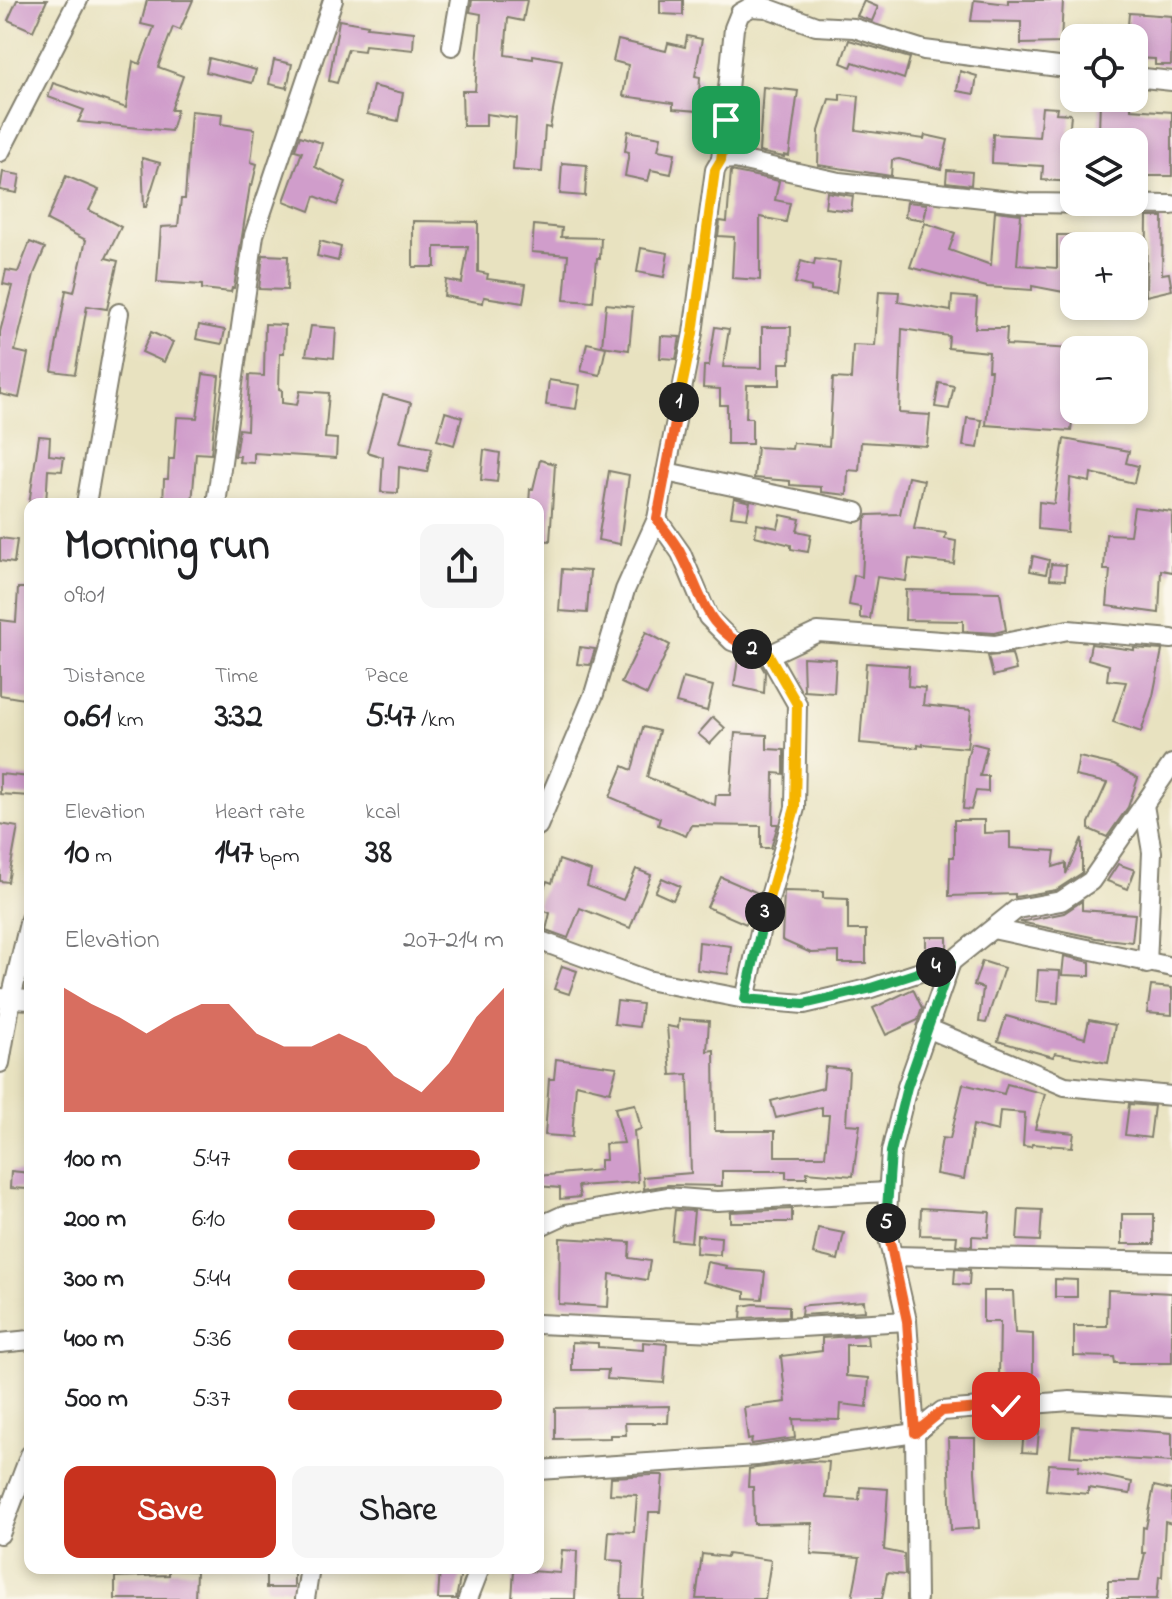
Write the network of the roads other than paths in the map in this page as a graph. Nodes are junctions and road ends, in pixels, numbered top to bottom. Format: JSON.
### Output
{"nodes":[{"id":1,"x":78,"y":0,"type":"edge"},
{"id":2,"x":333,"y":0,"type":"edge"},
{"id":3,"x":460,"y":0,"type":"edge"},
{"id":4,"x":752,"y":4,"type":"edge"},
{"id":5,"x":452,"y":46,"type":"dead end"},
{"id":6,"x":1060,"y":67,"type":"edge"},
{"id":7,"x":1148,"y":78,"type":"edge"},
{"id":8,"x":1172,"y":81,"type":"edge"},
{"id":9,"x":0,"y":152,"type":"edge"},
{"id":10,"x":721,"y":160,"type":"junction"},
{"id":11,"x":1172,"y":205,"type":"edge"},
{"id":12,"x":119,"y":313,"type":"dead end"},
{"id":13,"x":666,"y":472,"type":"junction"},
{"id":14,"x":87,"y":498,"type":"edge"},
{"id":15,"x":217,"y":498,"type":"edge"},
{"id":16,"x":856,"y":512,"type":"dead end"},
{"id":17,"x":657,"y":519,"type":"junction"},
{"id":18,"x":1172,"y":639,"type":"edge"},
{"id":19,"x":769,"y":655,"type":"junction"},
{"id":20,"x":1172,"y":764,"type":"edge"},
{"id":21,"x":1144,"y":805,"type":"junction"},
{"id":22,"x":544,"y":812,"type":"edge"},
{"id":23,"x":993,"y":929,"type":"junction"},
{"id":24,"x":24,"y":938,"type":"edge"},
{"id":25,"x":544,"y":942,"type":"edge"},
{"id":26,"x":951,"y":962,"type":"junction"},
{"id":27,"x":1147,"y":964,"type":"junction"},
{"id":28,"x":1172,"y":967,"type":"edge"},
{"id":29,"x":5,"y":998,"type":"edge"},
{"id":30,"x":745,"y":999,"type":"junction"},
{"id":31,"x":927,"y":1028,"type":"junction"},
{"id":32,"x":0,"y":1063,"type":"edge"},
{"id":33,"x":1172,"y":1096,"type":"edge"},
{"id":34,"x":888,"y":1192,"type":"junction"},
{"id":35,"x":544,"y":1224,"type":"edge"},
{"id":36,"x":892,"y":1256,"type":"junction"},
{"id":37,"x":1172,"y":1262,"type":"edge"},
{"id":38,"x":907,"y":1321,"type":"junction"},
{"id":39,"x":544,"y":1324,"type":"edge"},
{"id":40,"x":24,"y":1341,"type":"edge"},
{"id":41,"x":0,"y":1343,"type":"edge"},
{"id":42,"x":1172,"y":1407,"type":"edge"},
{"id":43,"x":915,"y":1433,"type":"junction"},
{"id":44,"x":544,"y":1470,"type":"edge"},
{"id":45,"x":24,"y":1471,"type":"edge"},
{"id":46,"x":0,"y":1534,"type":"edge"},
{"id":47,"x":309,"y":1574,"type":"edge"},
{"id":48,"x":478,"y":1574,"type":"edge"},
{"id":49,"x":305,"y":1599,"type":"edge"},
{"id":50,"x":468,"y":1599,"type":"edge"},
{"id":51,"x":917,"y":1599,"type":"edge"}],
"edges":[{"from":1,"to":9,"type":"street"},
{"from":2,"to":15,"type":"street"},
{"from":3,"to":5,"type":"street"},
{"from":4,"to":6,"type":"street"},
{"from":4,"to":10,"type":"street"},
{"from":7,"to":8,"type":"street"},
{"from":10,"to":11,"type":"street"},
{"from":10,"to":13,"type":"street"},
{"from":12,"to":14,"type":"street"},
{"from":13,"to":16,"type":"street"},
{"from":13,"to":17,"type":"street"},
{"from":17,"to":19,"type":"street"},
{"from":17,"to":22,"type":"street"},
{"from":18,"to":19,"type":"street"},
{"from":19,"to":30,"type":"street"},
{"from":20,"to":21,"type":"street"},
{"from":21,"to":23,"type":"street"},
{"from":21,"to":27,"type":"street"},
{"from":23,"to":26,"type":"street"},
{"from":23,"to":27,"type":"street"},
{"from":24,"to":29,"type":"street"},
{"from":25,"to":30,"type":"street"},
{"from":26,"to":30,"type":"street"},
{"from":26,"to":31,"type":"street"},
{"from":27,"to":28,"type":"street"},
{"from":29,"to":32,"type":"street"},
{"from":31,"to":33,"type":"street"},
{"from":31,"to":34,"type":"street"},
{"from":34,"to":35,"type":"street"},
{"from":34,"to":36,"type":"street"},
{"from":36,"to":37,"type":"street"},
{"from":36,"to":38,"type":"street"},
{"from":38,"to":39,"type":"street"},
{"from":38,"to":43,"type":"street"},
{"from":40,"to":41,"type":"street"},
{"from":42,"to":43,"type":"street"},
{"from":43,"to":44,"type":"street"},
{"from":43,"to":51,"type":"street"},
{"from":45,"to":46,"type":"street"},
{"from":47,"to":49,"type":"street"},
{"from":48,"to":50,"type":"street"}]}
